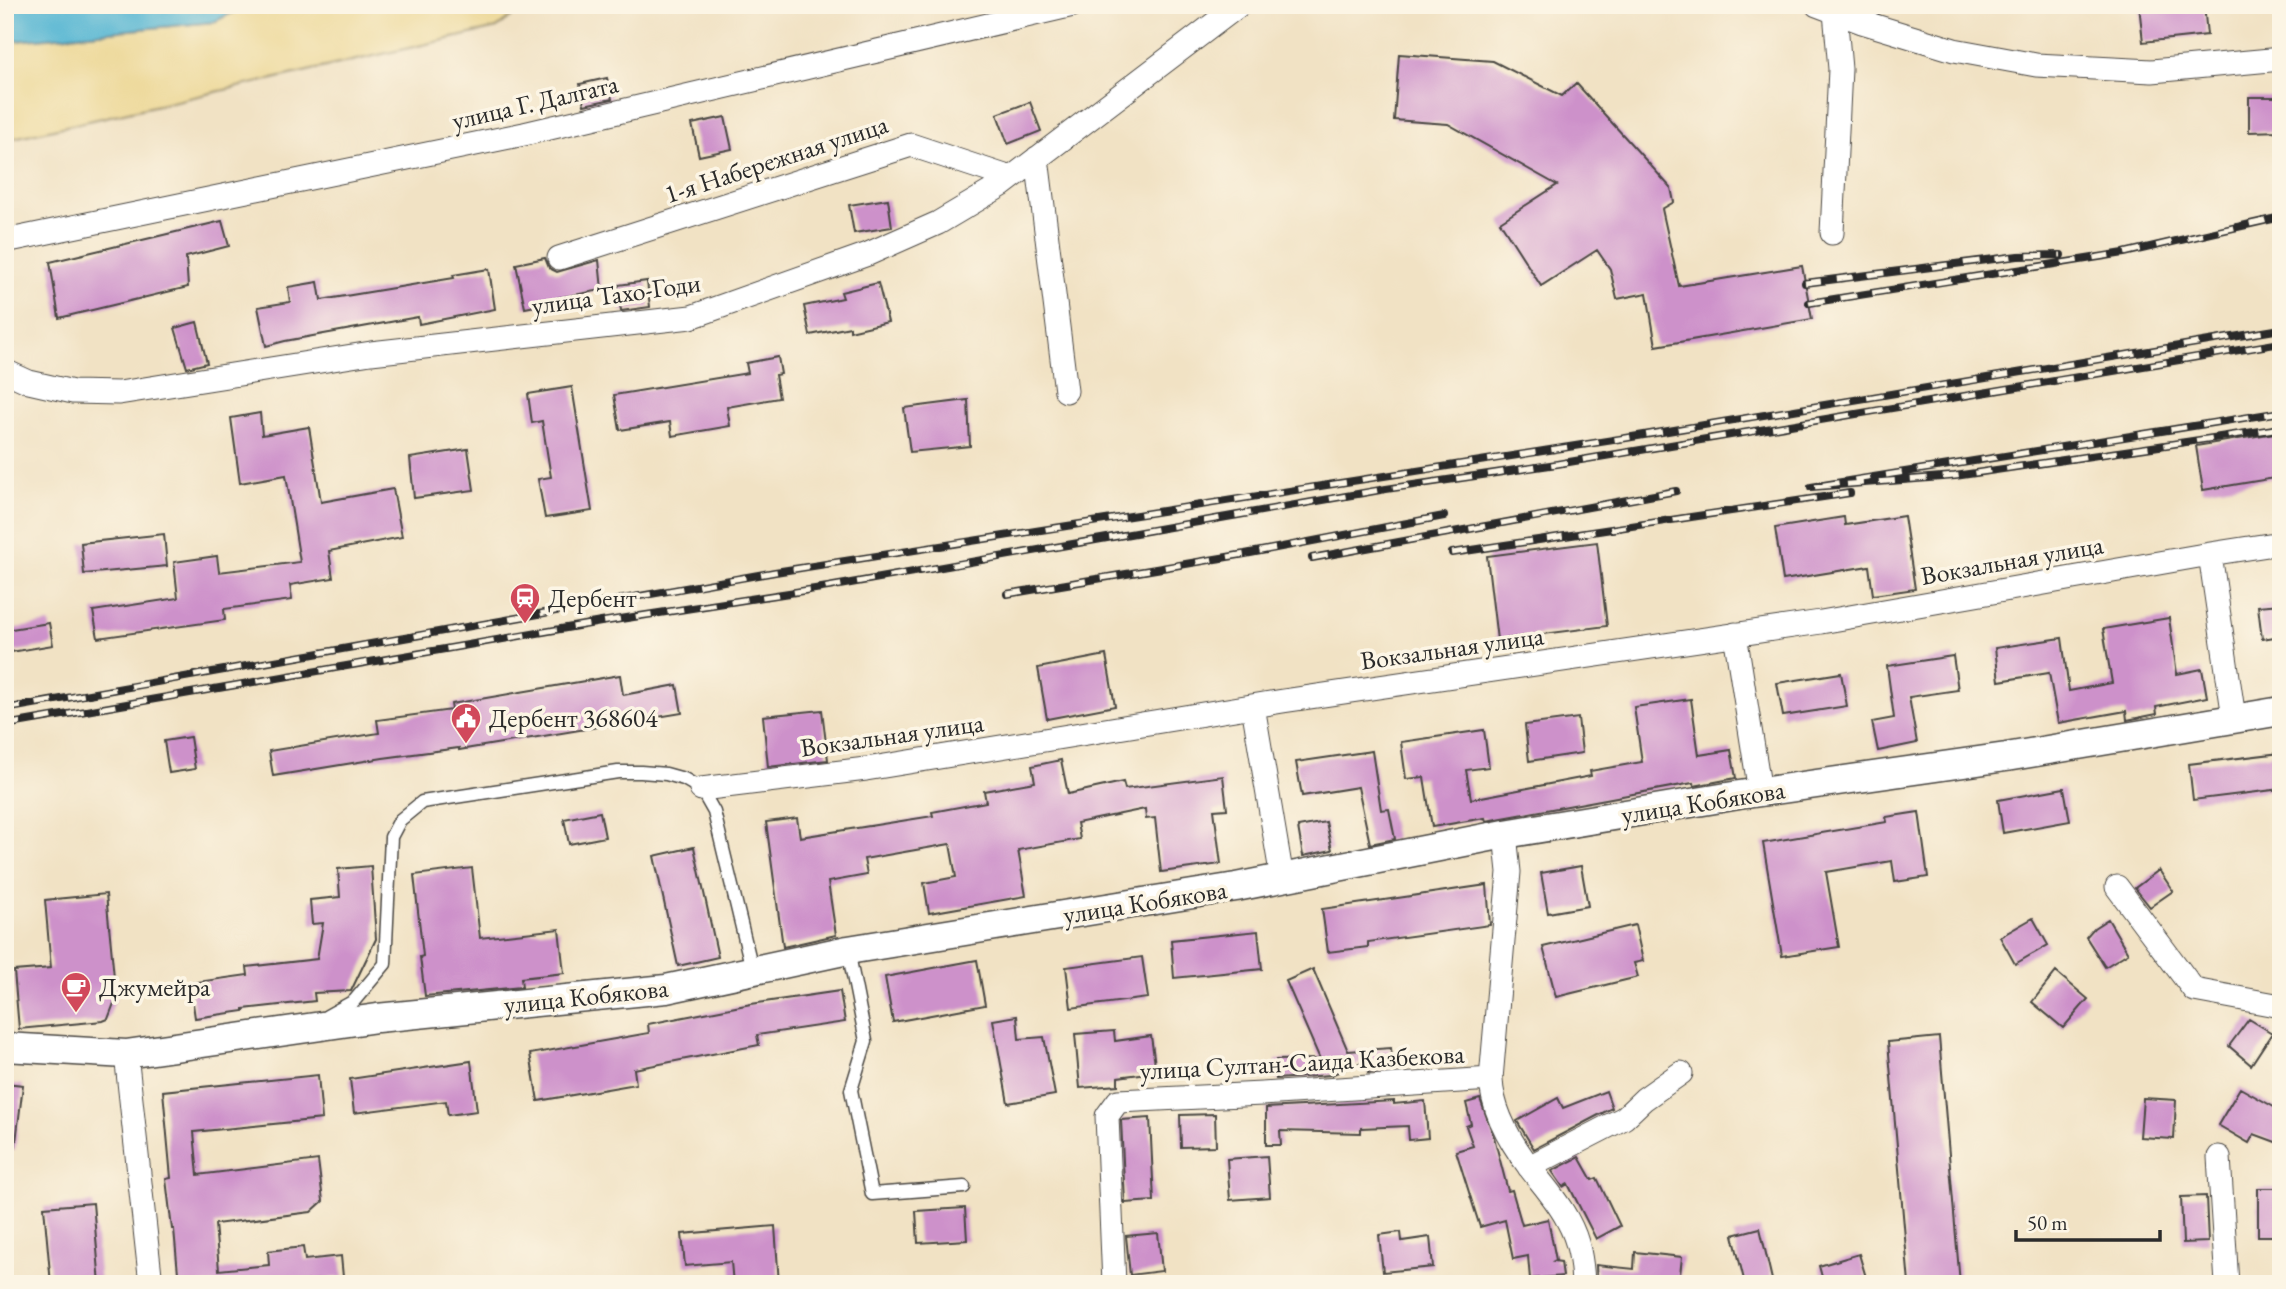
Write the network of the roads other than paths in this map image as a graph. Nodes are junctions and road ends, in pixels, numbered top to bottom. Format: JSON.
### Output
{"nodes":[{"id":1,"x":1073,"y":5,"type":"edge"},
{"id":2,"x":1239,"y":5,"type":"edge"},
{"id":3,"x":1826,"y":8,"type":"edge"},
{"id":4,"x":2281,"y":59,"type":"edge"},
{"id":5,"x":1037,"y":158,"type":"junction"},
{"id":6,"x":1012,"y":178,"type":"junction"},
{"id":7,"x":1832,"y":233,"type":"dead end"},
{"id":8,"x":5,"y":241,"type":"edge"},
{"id":9,"x":559,"y":258,"type":"dead end"},
{"id":10,"x":5,"y":371,"type":"edge"},
{"id":11,"x":1066,"y":391,"type":"dead end"},
{"id":12,"x":2281,"y":543,"type":"edge"},
{"id":13,"x":2210,"y":554,"type":"junction"},
{"id":14,"x":1735,"y":634,"type":"junction"},
{"id":15,"x":1253,"y":706,"type":"junction"},
{"id":16,"x":2281,"y":711,"type":"edge"},
{"id":17,"x":2234,"y":718,"type":"junction"},
{"id":18,"x":701,"y":789,"type":"junction"},
{"id":19,"x":1760,"y":792,"type":"junction"},
{"id":20,"x":1505,"y":834,"type":"junction"},
{"id":21,"x":1282,"y":878,"type":"junction"},
{"id":22,"x":2117,"y":887,"type":"dead end"},
{"id":23,"x":848,"y":950,"type":"junction"},
{"id":24,"x":752,"y":969,"type":"junction"},
{"id":25,"x":2281,"y":1006,"type":"edge"},
{"id":26,"x":303,"y":1029,"type":"junction"},
{"id":27,"x":5,"y":1047,"type":"edge"},
{"id":28,"x":126,"y":1054,"type":"junction"},
{"id":29,"x":1681,"y":1073,"type":"dead end"},
{"id":30,"x":1490,"y":1079,"type":"junction"},
{"id":31,"x":2220,"y":1157,"type":"dead end"},
{"id":32,"x":1529,"y":1167,"type":"junction"},
{"id":33,"x":964,"y":1187,"type":"dead end"},
{"id":34,"x":150,"y":1284,"type":"edge"},
{"id":35,"x":1114,"y":1284,"type":"edge"},
{"id":36,"x":1583,"y":1284,"type":"edge"},
{"id":37,"x":2227,"y":1284,"type":"edge"}],
"edges":[{"from":1,"to":8,"type":"street","name":"улица Г. Далгата"},
{"from":2,"to":5,"type":"street","name":"улица Тахо-Годи"},
{"from":3,"to":4,"type":"street"},
{"from":3,"to":7,"type":"street"},
{"from":5,"to":6,"type":"street","name":"улица Тахо-Годи"},
{"from":5,"to":11,"type":"street"},
{"from":6,"to":9,"type":"street","name":"1-я Набережная улица"},
{"from":6,"to":10,"type":"street","name":"улица Тахо-Годи"},
{"from":12,"to":13,"type":"street","name":"Вокзальная улица"},
{"from":13,"to":14,"type":"street","name":"Вокзальная улица"},
{"from":13,"to":17,"type":"street"},
{"from":14,"to":15,"type":"street","name":"Вокзальная улица"},
{"from":14,"to":19,"type":"street"},
{"from":15,"to":18,"type":"street","name":"Вокзальная улица"},
{"from":15,"to":21,"type":"street"},
{"from":16,"to":17,"type":"street","name":"улица Кобякова"},
{"from":17,"to":19,"type":"street","name":"улица Кобякова"},
{"from":18,"to":24,"type":"lane"},
{"from":18,"to":26,"type":"lane"},
{"from":19,"to":20,"type":"street","name":"улица Кобякова"},
{"from":20,"to":21,"type":"street","name":"улица Кобякова"},
{"from":20,"to":30,"type":"street"},
{"from":21,"to":23,"type":"street","name":"улица Кобякова"},
{"from":22,"to":25,"type":"street"},
{"from":23,"to":24,"type":"street","name":"улица Кобякова"},
{"from":23,"to":33,"type":"lane"},
{"from":24,"to":26,"type":"street","name":"улица Кобякова"},
{"from":26,"to":28,"type":"street","name":"улица Кобякова"},
{"from":27,"to":28,"type":"street","name":"улица Кобякова"},
{"from":28,"to":34,"type":"street"},
{"from":29,"to":32,"type":"street"},
{"from":30,"to":32,"type":"street"},
{"from":30,"to":35,"type":"street","name":"улица Султан-Саида Казбекова"},
{"from":31,"to":37,"type":"street"},
{"from":32,"to":36,"type":"street"}]}
